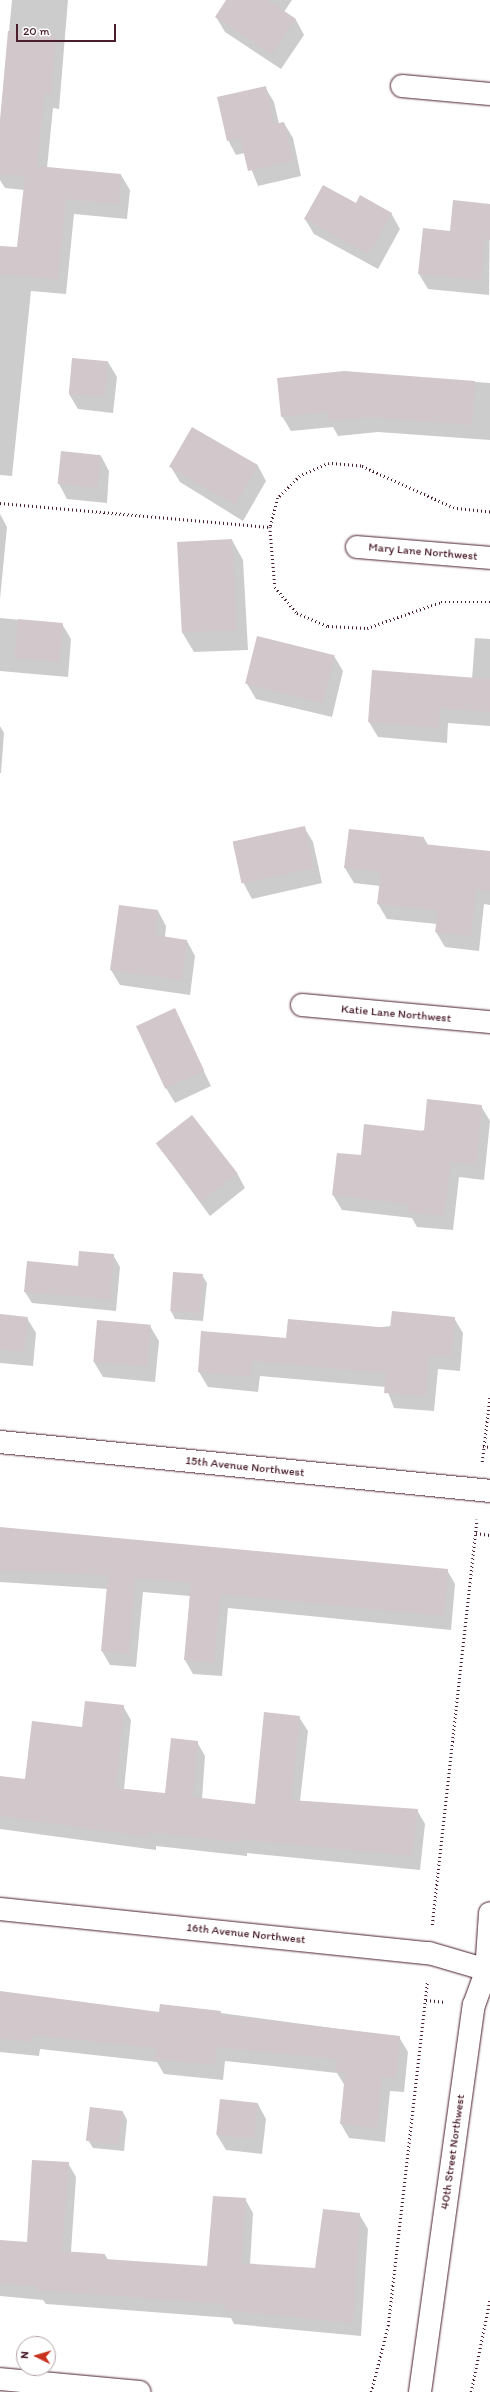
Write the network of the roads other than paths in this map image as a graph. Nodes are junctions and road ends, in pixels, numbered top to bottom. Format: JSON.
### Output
{"nodes":[{"id":1,"x":402,"y":86,"type":"dead end"},
{"id":2,"x":490,"y":94,"type":"edge"},
{"id":3,"x":357,"y":547,"type":"dead end"},
{"id":4,"x":490,"y":558,"type":"edge"},
{"id":5,"x":302,"y":1005,"type":"dead end"},
{"id":6,"x":490,"y":1022,"type":"edge"},
{"id":7,"x":0,"y":1442,"type":"edge"},
{"id":8,"x":490,"y":1491,"type":"edge"},
{"id":9,"x":0,"y":1909,"type":"edge"},
{"id":10,"x":490,"y":1913,"type":"edge"},
{"id":11,"x":488,"y":1972,"type":"edge"},
{"id":12,"x":0,"y":2379,"type":"edge"},
{"id":13,"x":139,"y":2392,"type":"edge"},
{"id":14,"x":420,"y":2392,"type":"edge"}],
"edges":[{"from":1,"to":2,"type":"street"},
{"from":3,"to":4,"type":"street","name":"Mary Lane Northwest"},
{"from":5,"to":6,"type":"street","name":"Katie Lane Northwest"},
{"from":7,"to":8,"type":"street","name":"15th Avenue Northwest"},
{"from":9,"to":11,"type":"street","name":"16th Avenue Northwest"},
{"from":10,"to":11,"type":"street","name":"40th Street Northwest"},
{"from":11,"to":14,"type":"street","name":"40th Street Northwest"},
{"from":12,"to":13,"type":"street"}]}
